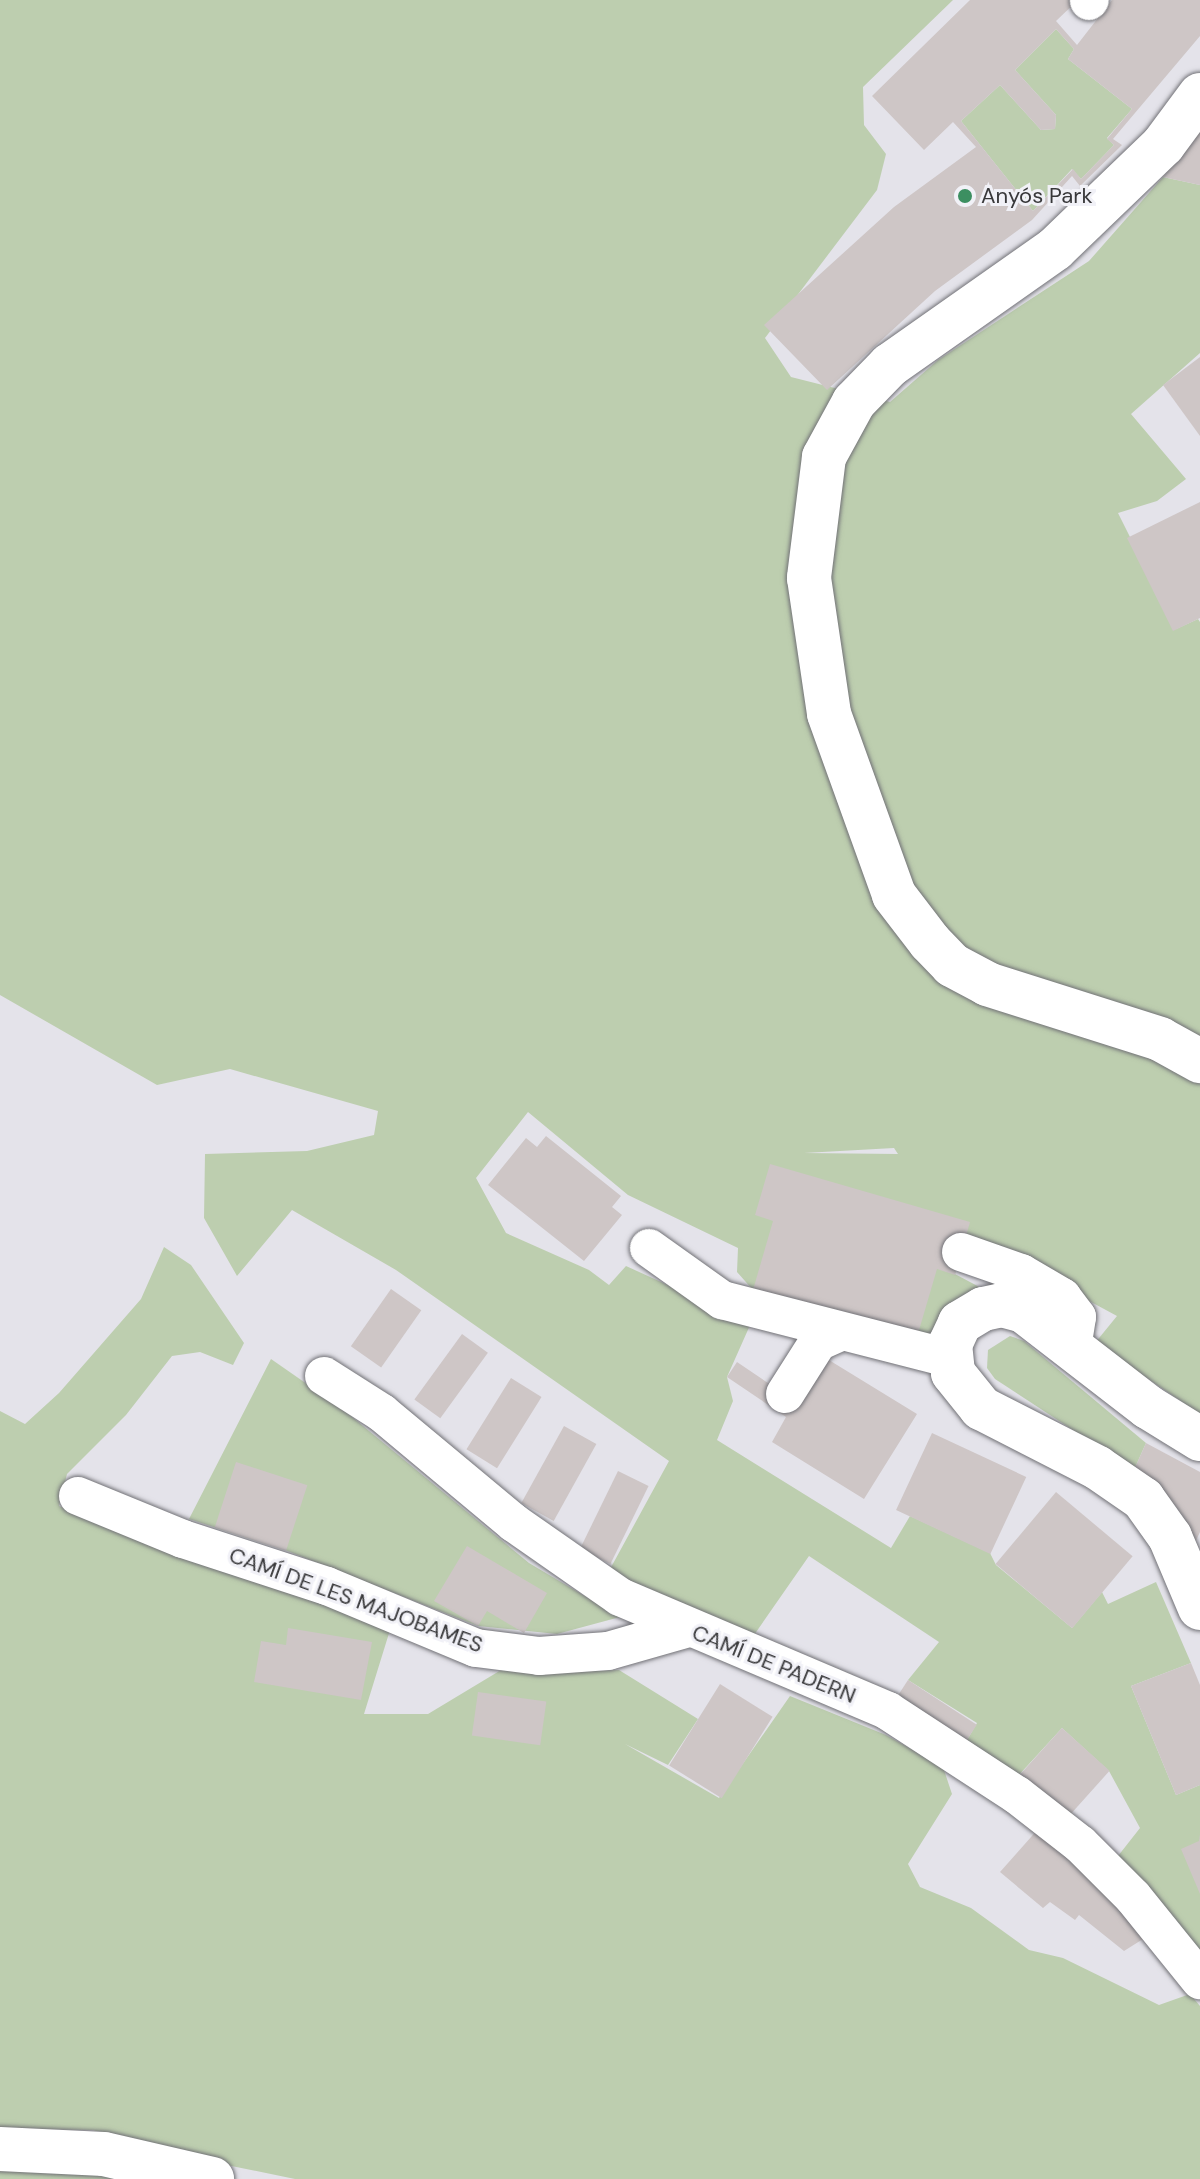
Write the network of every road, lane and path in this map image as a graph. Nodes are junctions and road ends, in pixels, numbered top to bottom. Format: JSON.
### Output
{"nodes":[{"id":1,"x":1200,"y":95,"type":"edge"},
{"id":2,"x":1200,"y":1061,"type":"edge"},
{"id":3,"x":649,"y":1248,"type":"dead end"},
{"id":4,"x":961,"y":1252,"type":"dead end"},
{"id":5,"x":840,"y":1332,"type":"junction"},
{"id":6,"x":1078,"y":1353,"type":"junction"},
{"id":7,"x":948,"y":1358,"type":"junction"},
{"id":8,"x":324,"y":1376,"type":"dead end"},
{"id":9,"x":785,"y":1394,"type":"dead end"},
{"id":10,"x":1200,"y":1439,"type":"edge"},
{"id":11,"x":78,"y":1496,"type":"dead end"},
{"id":12,"x":1200,"y":1608,"type":"edge"},
{"id":13,"x":688,"y":1628,"type":"junction"},
{"id":14,"x":1200,"y":1980,"type":"edge"},
{"id":15,"x":0,"y":2149,"type":"edge"},
{"id":16,"x":212,"y":2179,"type":"edge"}],
"edges":[{"from":1,"to":2,"type":"main road"},
{"from":3,"to":5,"type":"street"},
{"from":4,"to":6,"type":"street"},
{"from":5,"to":7,"type":"street"},
{"from":5,"to":9,"type":"street"},
{"from":6,"to":7,"type":"main road"},
{"from":6,"to":10,"type":"main road"},
{"from":7,"to":12,"type":"main road"},
{"from":8,"to":13,"type":"street","name":"CAMÍ DE PADERN"},
{"from":11,"to":13,"type":"street","name":"CAMÍ DE LES MAJOBAMES"},
{"from":13,"to":14,"type":"street","name":"CAMÍ DE PADERN"},
{"from":15,"to":16,"type":"main road"}]}
